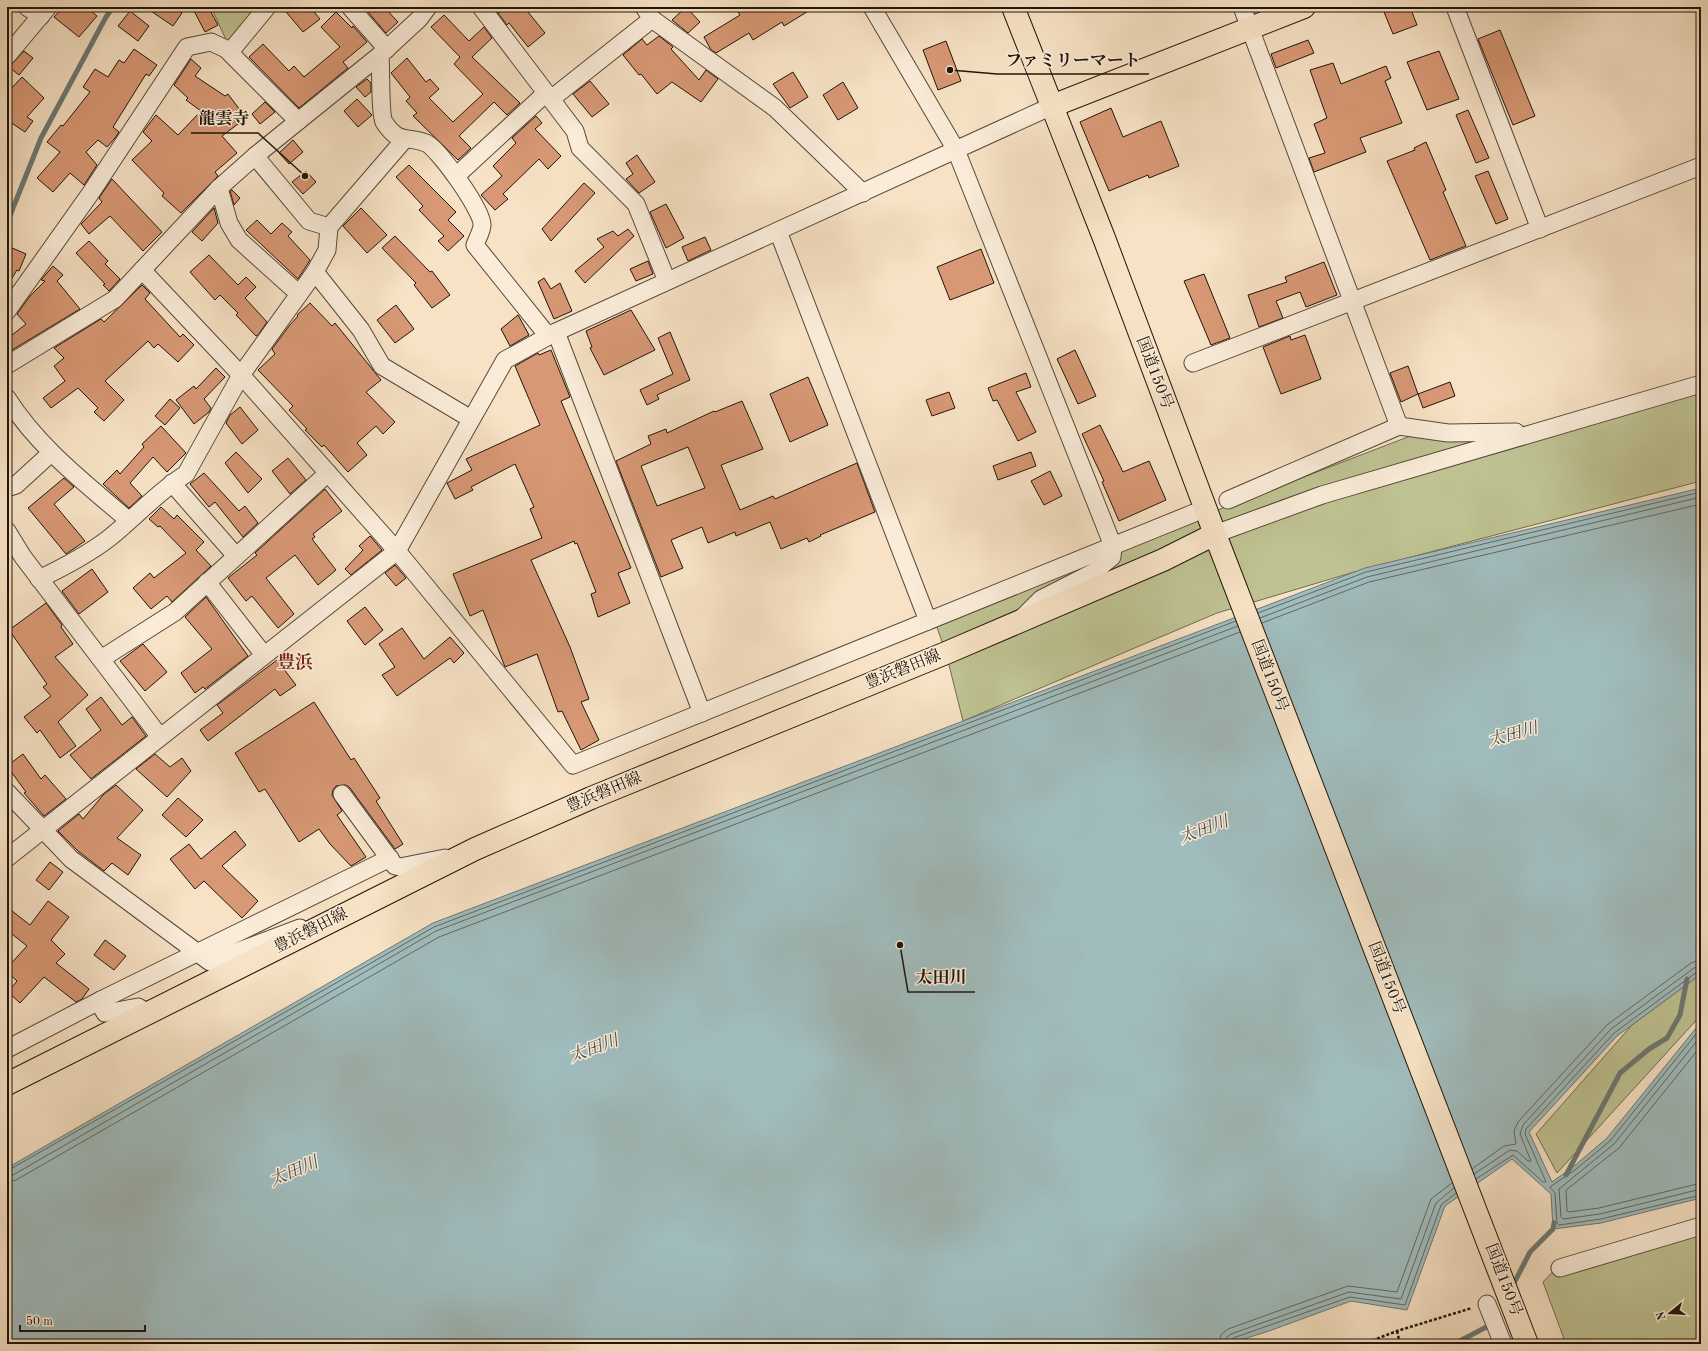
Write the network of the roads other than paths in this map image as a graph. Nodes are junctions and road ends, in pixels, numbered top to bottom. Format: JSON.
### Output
{"nodes":[{"id":1,"x":268,"y":7,"type":"edge"},
{"id":2,"x":350,"y":7,"type":"edge"},
{"id":3,"x":428,"y":7,"type":"edge"},
{"id":4,"x":481,"y":7,"type":"edge"},
{"id":5,"x":872,"y":7,"type":"edge"},
{"id":6,"x":1013,"y":7,"type":"edge"},
{"id":7,"x":1242,"y":7,"type":"edge"},
{"id":8,"x":1304,"y":7,"type":"edge"},
{"id":9,"x":1455,"y":7,"type":"edge"},
{"id":10,"x":39,"y":10,"type":"edge"},
{"id":11,"x":648,"y":13,"type":"edge"},
{"id":12,"x":1248,"y":28,"type":"junction"},
{"id":13,"x":230,"y":52,"type":"junction"},
{"id":14,"x":384,"y":52,"type":"junction"},
{"id":15,"x":7,"y":56,"type":"edge"},
{"id":16,"x":548,"y":96,"type":"junction"},
{"id":17,"x":1052,"y":106,"type":"junction"},
{"id":18,"x":298,"y":122,"type":"junction"},
{"id":19,"x":404,"y":140,"type":"junction"},
{"id":20,"x":956,"y":150,"type":"junction"},
{"id":21,"x":254,"y":156,"type":"junction"},
{"id":22,"x":1701,"y":166,"type":"edge"},
{"id":23,"x":456,"y":176,"type":"junction"},
{"id":24,"x":219,"y":188,"type":"junction"},
{"id":25,"x":863,"y":192,"type":"junction"},
{"id":26,"x":329,"y":227,"type":"junction"},
{"id":27,"x":1540,"y":229,"type":"junction"},
{"id":28,"x":778,"y":231,"type":"junction"},
{"id":29,"x":142,"y":270,"type":"junction"},
{"id":30,"x":315,"y":272,"type":"junction"},
{"id":31,"x":667,"y":281,"type":"junction"},
{"id":32,"x":299,"y":294,"type":"junction"},
{"id":33,"x":1352,"y":302,"type":"junction"},
{"id":34,"x":7,"y":310,"type":"edge"},
{"id":35,"x":552,"y":334,"type":"junction"},
{"id":36,"x":1193,"y":362,"type":"dead end"},
{"id":37,"x":7,"y":366,"type":"edge"},
{"id":38,"x":241,"y":375,"type":"junction"},
{"id":39,"x":1701,"y":384,"type":"edge"},
{"id":40,"x":7,"y":398,"type":"edge"},
{"id":41,"x":472,"y":419,"type":"junction"},
{"id":42,"x":1399,"y":426,"type":"junction"},
{"id":43,"x":1538,"y":431,"type":"junction"},
{"id":44,"x":51,"y":453,"type":"junction"},
{"id":45,"x":328,"y":473,"type":"junction"},
{"id":46,"x":172,"y":483,"type":"junction"},
{"id":47,"x":7,"y":488,"type":"edge"},
{"id":48,"x":1228,"y":500,"type":"dead end"},
{"id":49,"x":1194,"y":513,"type":"dead end"},
{"id":50,"x":128,"y":520,"type":"junction"},
{"id":51,"x":7,"y":531,"type":"edge"},
{"id":52,"x":1216,"y":538,"type":"junction"},
{"id":53,"x":1113,"y":546,"type":"junction"},
{"id":54,"x":397,"y":551,"type":"junction"},
{"id":55,"x":236,"y":556,"type":"junction"},
{"id":56,"x":40,"y":579,"type":"junction"},
{"id":57,"x":207,"y":582,"type":"junction"},
{"id":58,"x":928,"y":621,"type":"junction"},
{"id":59,"x":1019,"y":621,"type":"junction"},
{"id":60,"x":264,"y":655,"type":"junction"},
{"id":61,"x":101,"y":658,"type":"junction"},
{"id":62,"x":702,"y":713,"type":"junction"},
{"id":63,"x":160,"y":737,"type":"junction"},
{"id":64,"x":7,"y":792,"type":"edge"},
{"id":65,"x":342,"y":794,"type":"dead end"},
{"id":66,"x":42,"y":830,"type":"junction"},
{"id":67,"x":465,"y":854,"type":"junction"},
{"id":68,"x":7,"y":858,"type":"edge"},
{"id":69,"x":390,"y":858,"type":"junction"},
{"id":70,"x":322,"y":926,"type":"junction"},
{"id":71,"x":198,"y":954,"type":"junction"},
{"id":72,"x":101,"y":1000,"type":"junction"},
{"id":73,"x":148,"y":1013,"type":"junction"},
{"id":74,"x":7,"y":1049,"type":"edge"},
{"id":75,"x":7,"y":1084,"type":"edge"},
{"id":76,"x":1701,"y":1226,"type":"edge"},
{"id":77,"x":1560,"y":1268,"type":"dead end"},
{"id":78,"x":1487,"y":1304,"type":"road end"},
{"id":79,"x":1503,"y":1344,"type":"edge"},
{"id":80,"x":1527,"y":1344,"type":"edge"}],
"edges":[{"from":1,"to":13,"type":"street"},
{"from":2,"to":14,"type":"street"},
{"from":3,"to":14,"type":"street"},
{"from":4,"to":16,"type":"street"},
{"from":5,"to":20,"type":"street"},
{"from":6,"to":17,"type":"main road","name":"国道150号"},
{"from":7,"to":12,"type":"street"},
{"from":8,"to":12,"type":"main road"},
{"from":9,"to":27,"type":"street"},
{"from":10,"to":15,"type":"street"},
{"from":11,"to":16,"type":"street"},
{"from":11,"to":25,"type":"street"},
{"from":12,"to":17,"type":"main road"},
{"from":12,"to":33,"type":"street"},
{"from":13,"to":18,"type":"street"},
{"from":13,"to":34,"type":"street"},
{"from":14,"to":18,"type":"street"},
{"from":14,"to":19,"type":"street"},
{"from":16,"to":23,"type":"street"},
{"from":16,"to":31,"type":"street"},
{"from":17,"to":20,"type":"street"},
{"from":17,"to":52,"type":"main road","name":"国道150号"},
{"from":18,"to":21,"type":"street"},
{"from":19,"to":23,"type":"street"},
{"from":19,"to":26,"type":"street"},
{"from":20,"to":25,"type":"street"},
{"from":20,"to":53,"type":"street"},
{"from":21,"to":24,"type":"street"},
{"from":21,"to":26,"type":"street"},
{"from":22,"to":27,"type":"street"},
{"from":23,"to":35,"type":"street"},
{"from":24,"to":29,"type":"street"},
{"from":24,"to":32,"type":"street"},
{"from":25,"to":28,"type":"street"},
{"from":26,"to":30,"type":"street"},
{"from":27,"to":33,"type":"street"},
{"from":28,"to":31,"type":"street"},
{"from":28,"to":58,"type":"street"},
{"from":29,"to":37,"type":"street"},
{"from":29,"to":38,"type":"street"},
{"from":30,"to":32,"type":"street"},
{"from":30,"to":41,"type":"street"},
{"from":31,"to":35,"type":"street"},
{"from":32,"to":38,"type":"street"},
{"from":33,"to":36,"type":"street"},
{"from":33,"to":42,"type":"street"},
{"from":35,"to":41,"type":"street"},
{"from":35,"to":62,"type":"street"},
{"from":38,"to":45,"type":"street"},
{"from":38,"to":46,"type":"street"},
{"from":39,"to":43,"type":"street"},
{"from":40,"to":44,"type":"street"},
{"from":41,"to":54,"type":"street"},
{"from":42,"to":43,"type":"street"},
{"from":42,"to":48,"type":"street"},
{"from":43,"to":52,"type":"street"},
{"from":44,"to":47,"type":"street"},
{"from":44,"to":50,"type":"street"},
{"from":45,"to":54,"type":"street"},
{"from":45,"to":55,"type":"street"},
{"from":46,"to":50,"type":"street"},
{"from":46,"to":55,"type":"street"},
{"from":49,"to":53,"type":"street"},
{"from":50,"to":56,"type":"street"},
{"from":51,"to":56,"type":"street"},
{"from":52,"to":59,"type":"main road","name":"豊浜磐田線"},
{"from":52,"to":80,"type":"main road","name":"国道150号"},
{"from":53,"to":58,"type":"street"},
{"from":53,"to":59,"type":"street"},
{"from":54,"to":60,"type":"street"},
{"from":54,"to":62,"type":"street"},
{"from":55,"to":57,"type":"street"},
{"from":56,"to":61,"type":"street"},
{"from":57,"to":60,"type":"street"},
{"from":57,"to":61,"type":"street"},
{"from":58,"to":62,"type":"street"},
{"from":59,"to":67,"type":"main road","name":"豊浜磐田線"},
{"from":60,"to":63,"type":"street"},
{"from":61,"to":63,"type":"street"},
{"from":63,"to":66,"type":"street"},
{"from":64,"to":66,"type":"street"},
{"from":65,"to":69,"type":"street"},
{"from":66,"to":68,"type":"street"},
{"from":66,"to":71,"type":"street"},
{"from":67,"to":69,"type":"street"},
{"from":67,"to":70,"type":"main road","name":"豊浜磐田線"},
{"from":69,"to":71,"type":"street"},
{"from":70,"to":71,"type":"street"},
{"from":70,"to":73,"type":"main road","name":"豊浜磐田線"},
{"from":71,"to":72,"type":"street"},
{"from":72,"to":73,"type":"street"},
{"from":72,"to":74,"type":"street"},
{"from":73,"to":75,"type":"main road","name":"豊浜磐田線"},
{"from":76,"to":77,"type":"street"},
{"from":78,"to":79,"type":"street"}]}
